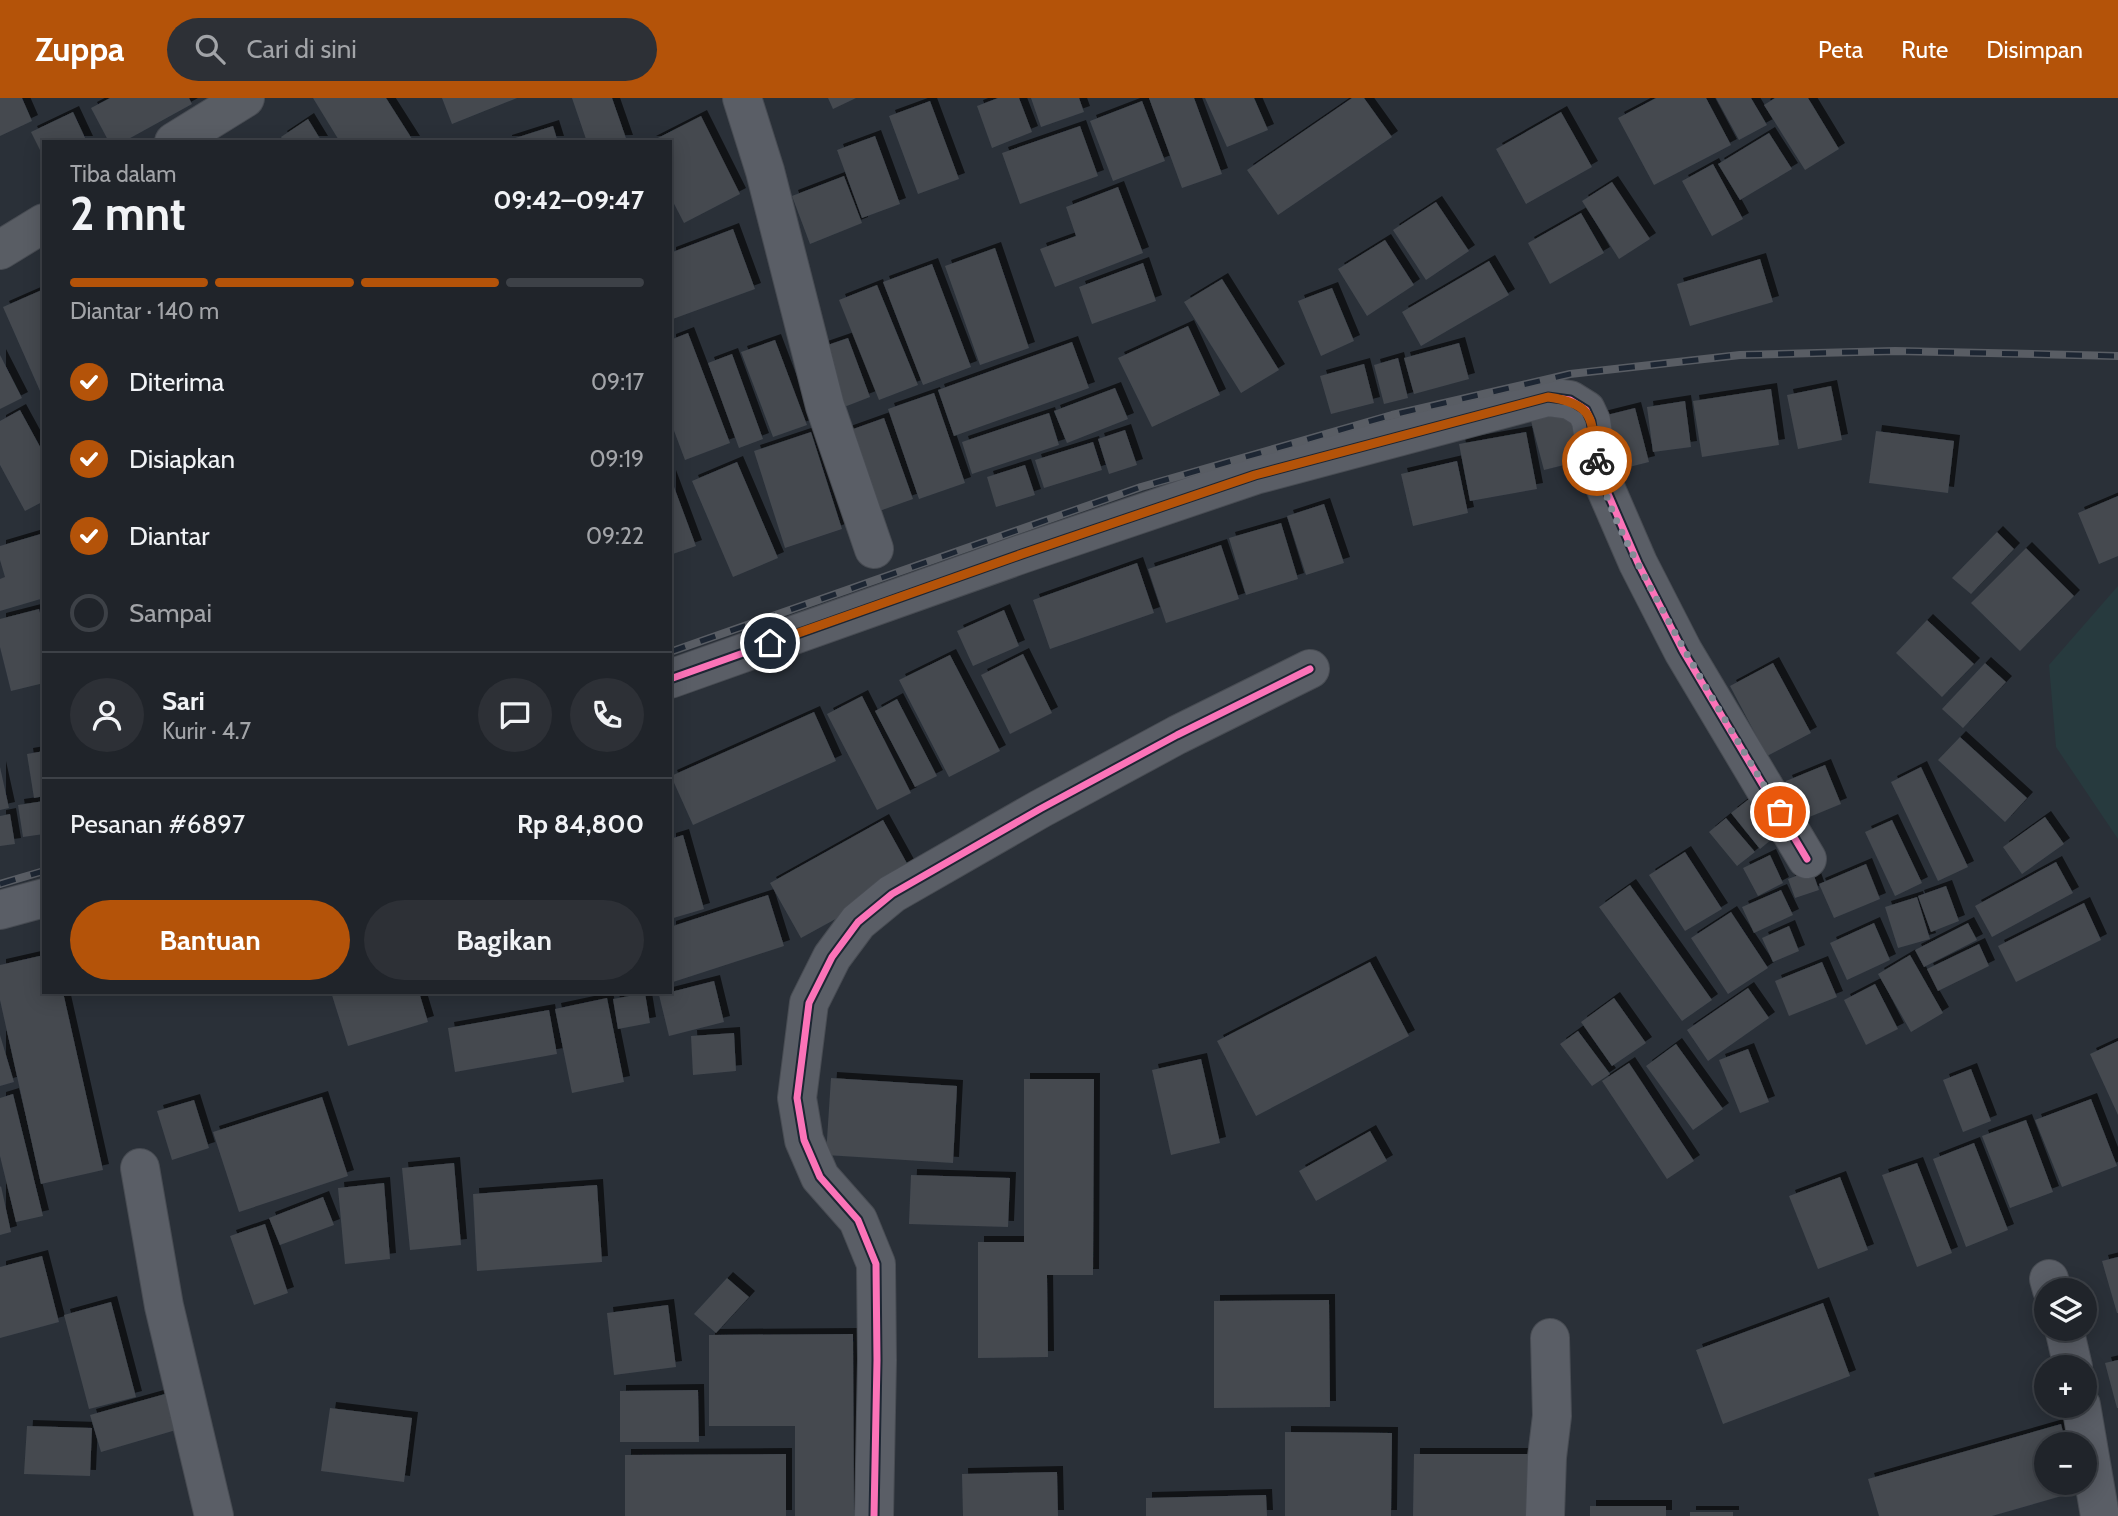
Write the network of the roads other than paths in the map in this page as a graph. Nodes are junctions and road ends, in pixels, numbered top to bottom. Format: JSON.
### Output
{"nodes":[{"id":1,"x":245,"y":98,"type":"edge"},
{"id":2,"x":742,"y":98,"type":"edge"},
{"id":3,"x":177,"y":140,"type":"edge"},
{"id":4,"x":42,"y":224,"type":"edge"},
{"id":5,"x":0,"y":250,"type":"edge"},
{"id":6,"x":874,"y":549,"type":"dead end"},
{"id":7,"x":1310,"y":669,"type":"dead end"},
{"id":8,"x":672,"y":678,"type":"edge"},
{"id":9,"x":1807,"y":859,"type":"dead end"},
{"id":10,"x":42,"y":899,"type":"edge"},
{"id":11,"x":0,"y":910,"type":"edge"},
{"id":12,"x":140,"y":1168,"type":"dead end"},
{"id":13,"x":1550,"y":1338,"type":"dead end"},
{"id":14,"x":2083,"y":1418,"type":"edge"},
{"id":15,"x":214,"y":1516,"type":"edge"},
{"id":16,"x":874,"y":1516,"type":"edge"},
{"id":17,"x":1545,"y":1516,"type":"edge"},
{"id":18,"x":2100,"y":1516,"type":"edge"}],
"edges":[{"from":1,"to":3,"type":"street"},
{"from":2,"to":6,"type":"street"},
{"from":4,"to":5,"type":"street"},
{"from":7,"to":16,"type":"street"},
{"from":8,"to":9,"type":"street"},
{"from":10,"to":11,"type":"street"},
{"from":12,"to":15,"type":"street"},
{"from":13,"to":17,"type":"street"},
{"from":14,"to":18,"type":"street"}]}
